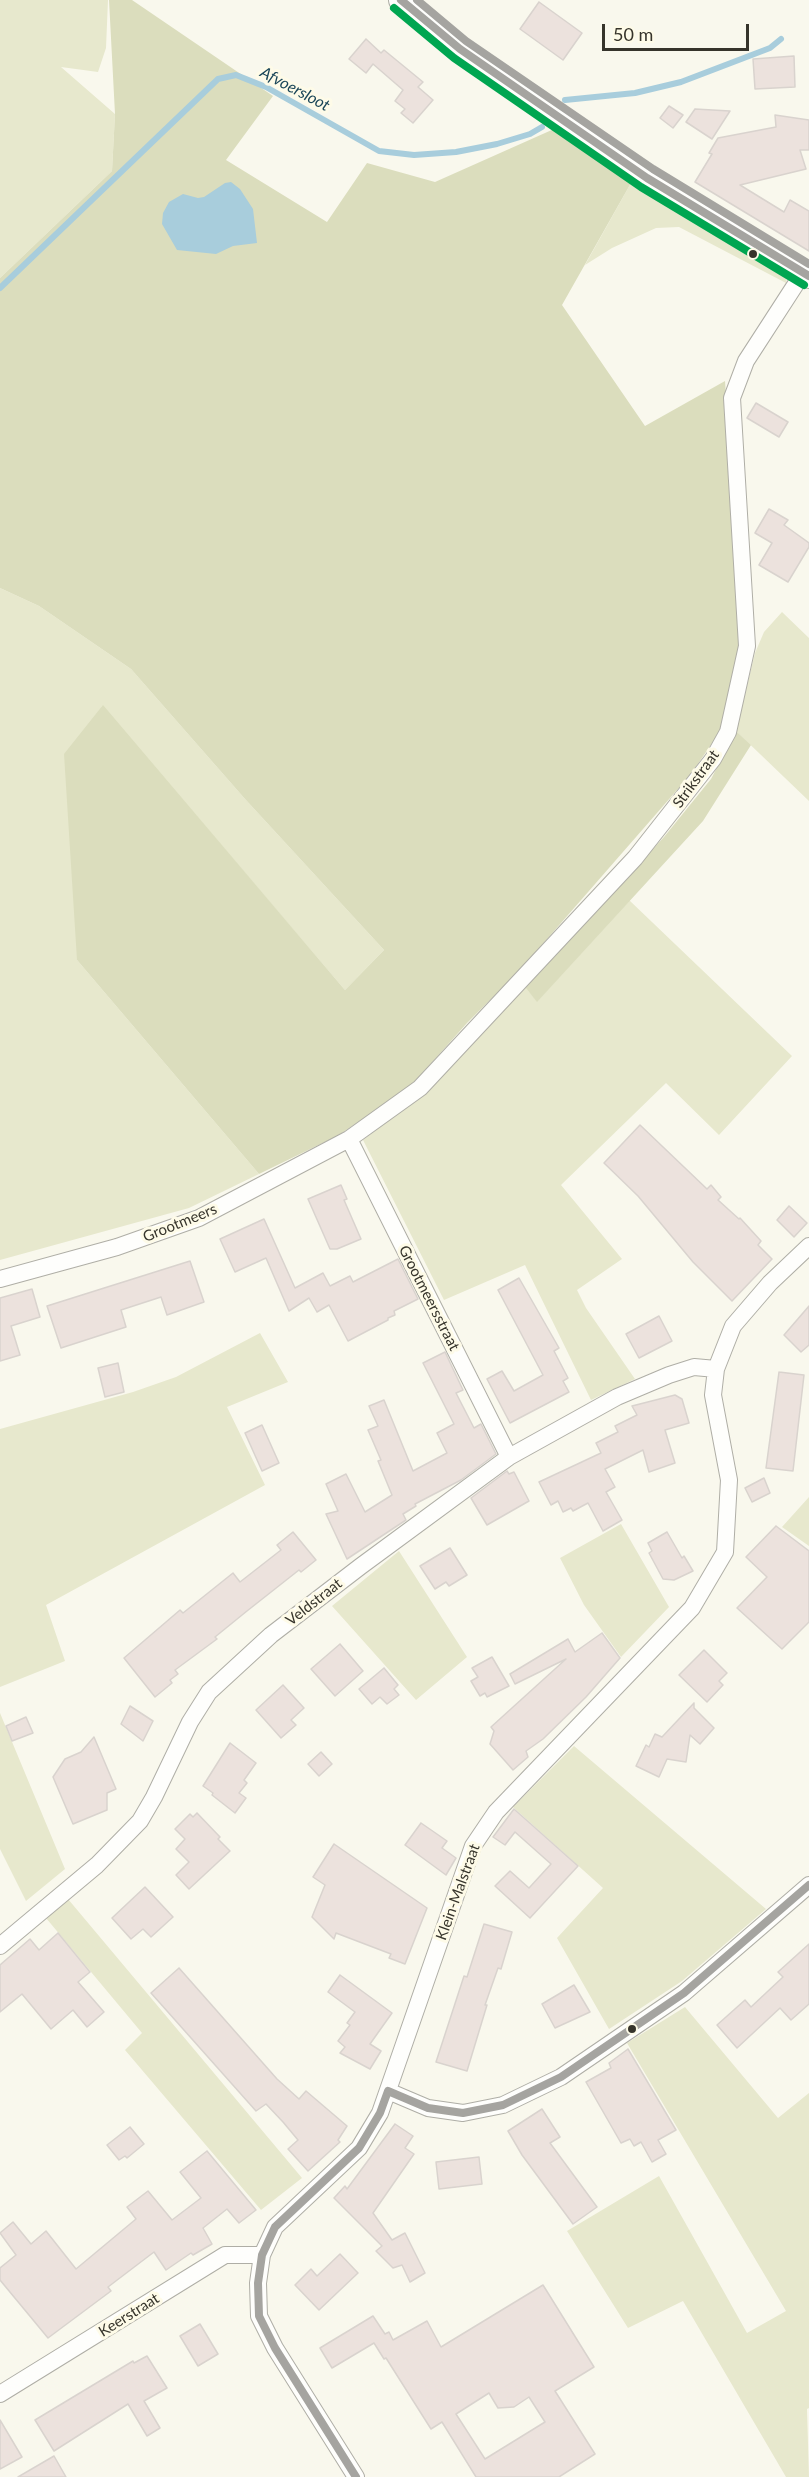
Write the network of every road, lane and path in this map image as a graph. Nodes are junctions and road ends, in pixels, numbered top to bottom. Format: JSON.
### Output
{"nodes":[{"id":1,"x":401,"y":0,"type":"edge"},
{"id":2,"x":806,"y":274,"type":"edge"},
{"id":3,"x":349,"y":1139,"type":"junction"},
{"id":4,"x":809,"y":1246,"type":"edge"},
{"id":5,"x":0,"y":1280,"type":"edge"},
{"id":6,"x":716,"y":1369,"type":"junction"},
{"id":7,"x":509,"y":1457,"type":"junction"},
{"id":8,"x":809,"y":1885,"type":"edge"},
{"id":9,"x":0,"y":1946,"type":"edge"},
{"id":10,"x":388,"y":2091,"type":"junction"},
{"id":11,"x":262,"y":2255,"type":"junction"},
{"id":12,"x":0,"y":2394,"type":"edge"},
{"id":13,"x":356,"y":2477,"type":"edge"}],
"edges":[{"from":1,"to":2,"type":"main road"},
{"from":2,"to":3,"type":"street","name":"Strikstraat"},
{"from":3,"to":5,"type":"street","name":"Grootmeers"},
{"from":3,"to":7,"type":"street","name":"Grootmeersstraat"},
{"from":4,"to":6,"type":"street","name":"Klein-Malstraat"},
{"from":6,"to":7,"type":"street","name":"Veldstraat"},
{"from":6,"to":10,"type":"street","name":"Klein-Malstraat"},
{"from":7,"to":9,"type":"street","name":"Veldstraat"},
{"from":8,"to":10,"type":"street"},
{"from":10,"to":11,"type":"street","name":"Klein-Malstraat"},
{"from":11,"to":12,"type":"street","name":"Keerstraat"},
{"from":11,"to":13,"type":"street","name":"Klein-Malstraat"}]}
